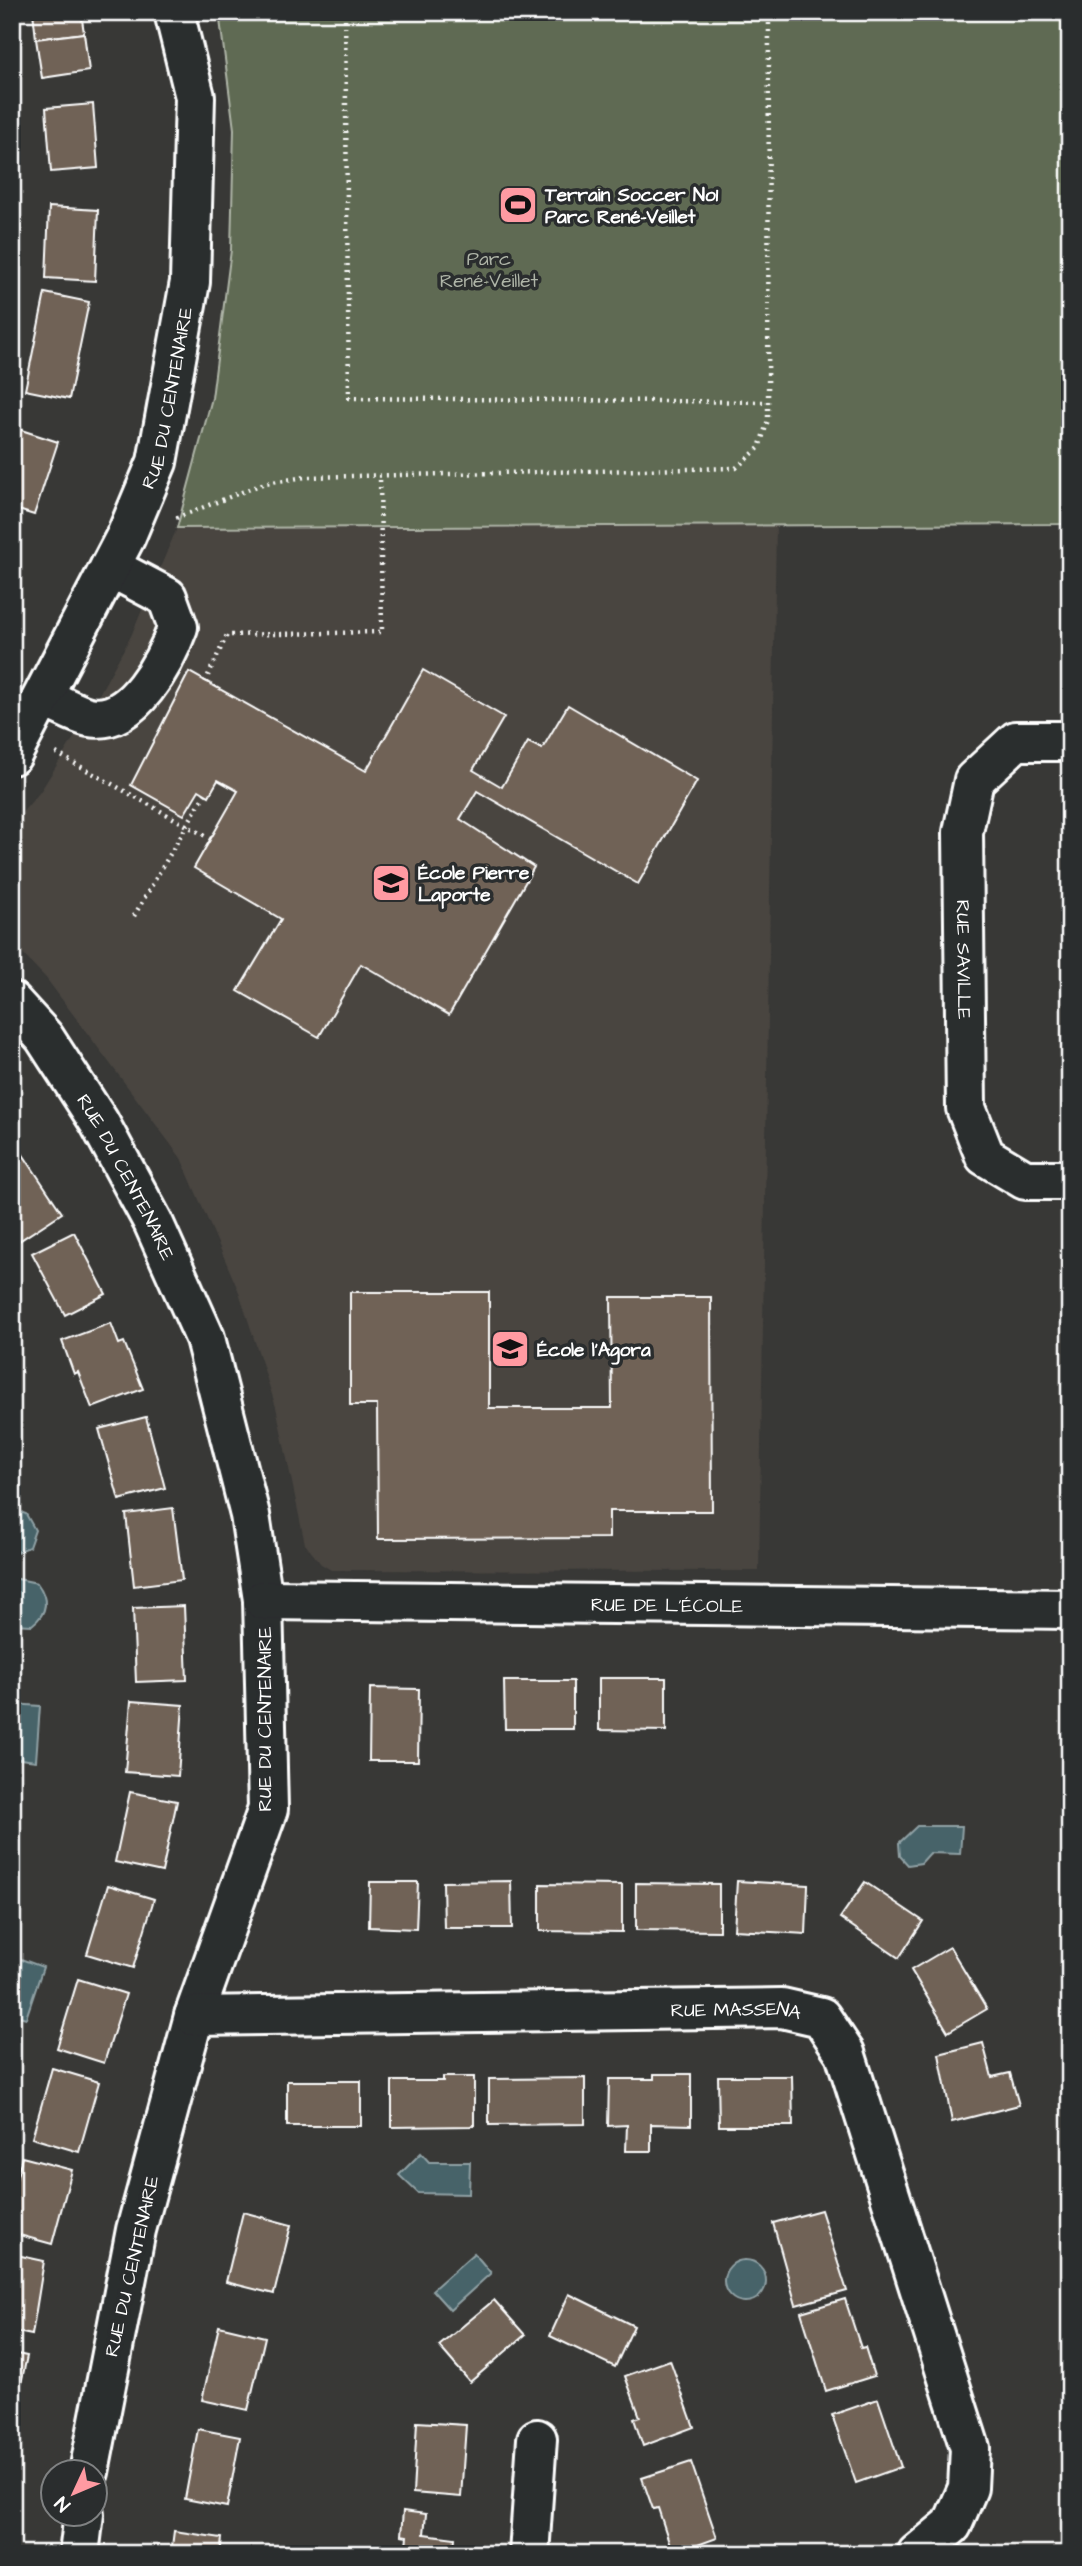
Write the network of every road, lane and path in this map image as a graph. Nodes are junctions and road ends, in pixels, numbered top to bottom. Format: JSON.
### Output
{"nodes":[{"id":1,"x":174,"y":12,"type":"edge"},
{"id":2,"x":345,"y":12,"type":"edge"},
{"id":3,"x":769,"y":12,"type":"edge"},
{"id":4,"x":768,"y":402,"type":"junction"},
{"id":5,"x":380,"y":475,"type":"junction"},
{"id":6,"x":118,"y":552,"type":"junction"},
{"id":7,"x":205,"y":682,"type":"dead end"},
{"id":8,"x":44,"y":698,"type":"junction"},
{"id":9,"x":1070,"y":741,"type":"edge"},
{"id":10,"x":18,"y":746,"type":"edge"},
{"id":11,"x":205,"y":794,"type":"dead end"},
{"id":12,"x":185,"y":824,"type":"junction"},
{"id":13,"x":211,"y":839,"type":"dead end"},
{"id":14,"x":134,"y":916,"type":"dead end"},
{"id":15,"x":12,"y":1002,"type":"edge"},
{"id":16,"x":1070,"y":1180,"type":"edge"},
{"id":17,"x":263,"y":1600,"type":"junction"},
{"id":18,"x":1070,"y":1609,"type":"edge"},
{"id":19,"x":194,"y":2016,"type":"junction"},
{"id":20,"x":537,"y":2439,"type":"dead end"},
{"id":21,"x":92,"y":2458,"type":"edge"},
{"id":22,"x":82,"y":2528,"type":"edge"},
{"id":23,"x":79,"y":2554,"type":"edge"},
{"id":24,"x":529,"y":2554,"type":"edge"},
{"id":25,"x":917,"y":2554,"type":"edge"}],
"edges":[{"from":1,"to":6,"type":"street","name":"RUE DU CENTENAIRE"},
{"from":2,"to":4,"type":"path"},
{"from":3,"to":4,"type":"path"},
{"from":4,"to":5,"type":"path"},
{"from":5,"to":6,"type":"path"},
{"from":5,"to":7,"type":"path"},
{"from":6,"to":8,"type":"street","name":"RUE DU CENTENAIRE"},
{"from":6,"to":8,"type":"street"},
{"from":8,"to":10,"type":"street","name":"RUE DU CENTENAIRE"},
{"from":9,"to":16,"type":"street","name":"RUE SAVILLE"},
{"from":10,"to":12,"type":"path"},
{"from":11,"to":12,"type":"path"},
{"from":12,"to":13,"type":"path"},
{"from":12,"to":14,"type":"path"},
{"from":15,"to":17,"type":"street","name":"RUE DU CENTENAIRE"},
{"from":17,"to":18,"type":"street","name":"RUE DE L'ÉCOLE"},
{"from":17,"to":19,"type":"street","name":"RUE DU CENTENAIRE"},
{"from":19,"to":21,"type":"street","name":"RUE DU CENTENAIRE"},
{"from":19,"to":25,"type":"street","name":"RUE MASSENA"},
{"from":20,"to":24,"type":"street"},
{"from":22,"to":23,"type":"street"}]}
